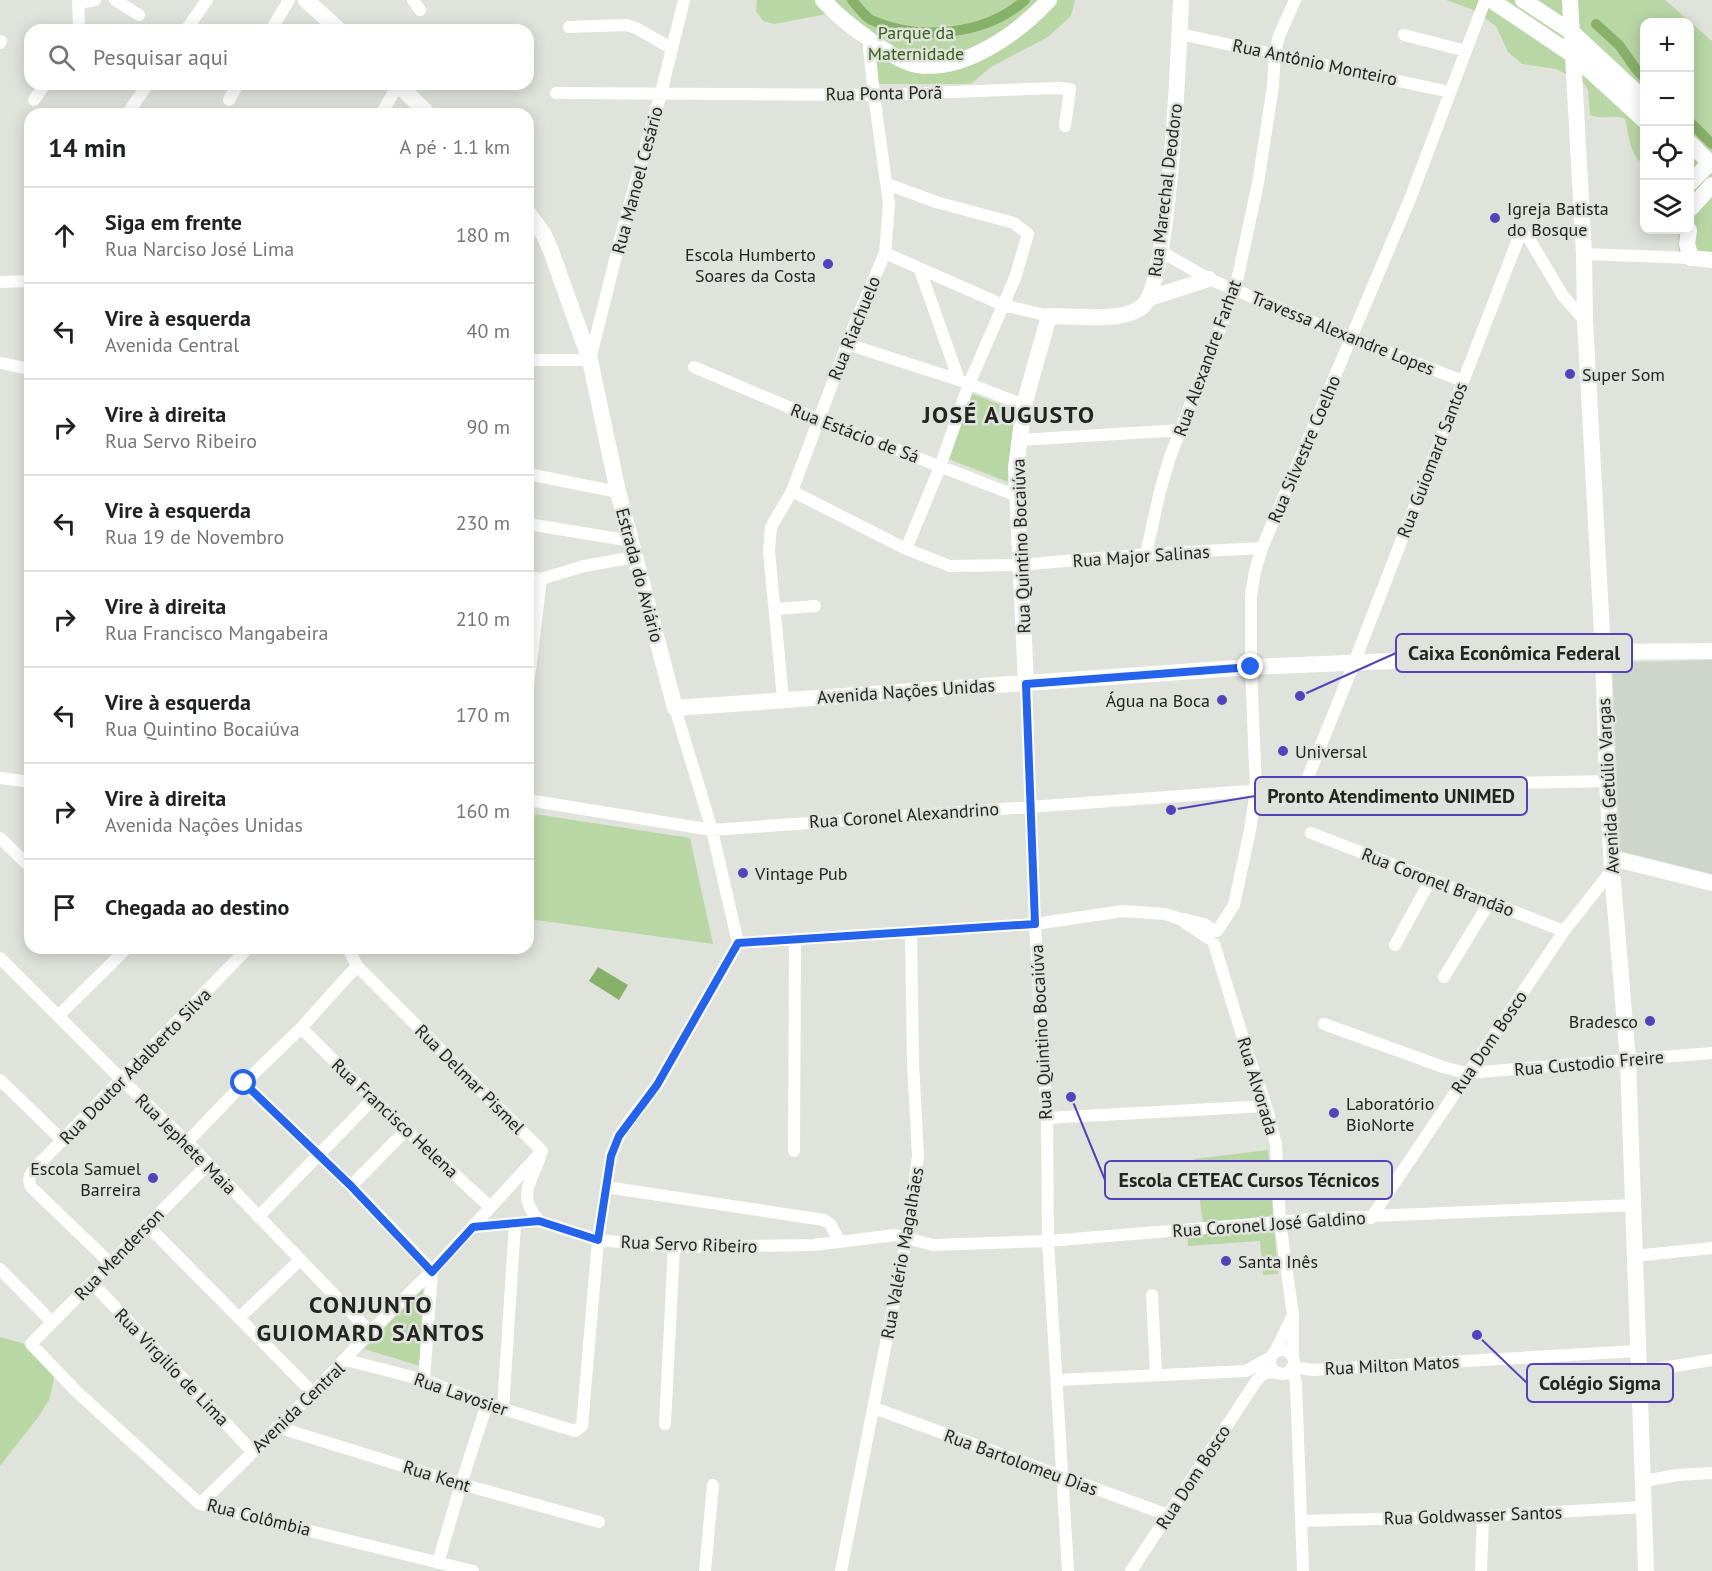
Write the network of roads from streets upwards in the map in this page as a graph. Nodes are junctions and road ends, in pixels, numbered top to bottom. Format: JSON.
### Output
{"nodes":[{"id":1,"x":95,"y":0,"type":"edge"},
{"id":2,"x":115,"y":0,"type":"edge"},
{"id":3,"x":207,"y":0,"type":"edge"},
{"id":4,"x":289,"y":0,"type":"edge"},
{"id":5,"x":306,"y":0,"type":"edge"},
{"id":6,"x":684,"y":0,"type":"edge"},
{"id":7,"x":823,"y":0,"type":"edge"},
{"id":8,"x":1049,"y":0,"type":"edge"},
{"id":9,"x":1181,"y":0,"type":"edge"},
{"id":10,"x":1295,"y":0,"type":"edge"},
{"id":11,"x":1523,"y":0,"type":"edge"},
{"id":12,"x":1570,"y":0,"type":"edge"},
{"id":13,"x":1489,"y":1,"type":"edge"},
{"id":14,"x":78,"y":2,"type":"edge"},
{"id":15,"x":139,"y":15,"type":"dead end"},
{"id":16,"x":77,"y":24,"type":"edge"},
{"id":17,"x":190,"y":24,"type":"edge"},
{"id":18,"x":275,"y":24,"type":"edge"},
{"id":19,"x":332,"y":24,"type":"edge"},
{"id":20,"x":569,"y":27,"type":"dead end"},
{"id":21,"x":1573,"y":33,"type":"junction"},
{"id":22,"x":1180,"y":34,"type":"junction"},
{"id":23,"x":1404,"y":35,"type":"dead end"},
{"id":24,"x":868,"y":38,"type":"junction"},
{"id":25,"x":671,"y":48,"type":"junction"},
{"id":26,"x":1466,"y":51,"type":"junction"},
{"id":27,"x":1275,"y":53,"type":"junction"},
{"id":28,"x":1574,"y":56,"type":"junction"},
{"id":29,"x":41,"y":90,"type":"edge"},
{"id":30,"x":144,"y":90,"type":"edge"},
{"id":31,"x":235,"y":90,"type":"edge"},
{"id":32,"x":395,"y":90,"type":"edge"},
{"id":33,"x":404,"y":90,"type":"edge"},
{"id":34,"x":1450,"y":92,"type":"junction"},
{"id":35,"x":556,"y":93,"type":"dead end"},
{"id":36,"x":661,"y":93,"type":"junction"},
{"id":37,"x":874,"y":95,"type":"junction"},
{"id":38,"x":1640,"y":95,"type":"edge"},
{"id":39,"x":34,"y":100,"type":"dead end"},
{"id":40,"x":229,"y":100,"type":"dead end"},
{"id":41,"x":131,"y":108,"type":"edge"},
{"id":42,"x":384,"y":108,"type":"edge"},
{"id":43,"x":420,"y":108,"type":"edge"},
{"id":44,"x":1640,"y":116,"type":"edge"},
{"id":45,"x":1065,"y":126,"type":"dead end"},
{"id":46,"x":1694,"y":148,"type":"edge"},
{"id":47,"x":1711,"y":164,"type":"edge"},
{"id":48,"x":1692,"y":180,"type":"edge"},
{"id":49,"x":887,"y":184,"type":"junction"},
{"id":50,"x":1712,"y":185,"type":"edge"},
{"id":51,"x":1694,"y":205,"type":"edge"},
{"id":52,"x":534,"y":222,"type":"edge"},
{"id":53,"x":1688,"y":234,"type":"edge"},
{"id":54,"x":1160,"y":251,"type":"junction"},
{"id":55,"x":885,"y":253,"type":"junction"},
{"id":56,"x":1584,"y":254,"type":"junction"},
{"id":57,"x":1691,"y":258,"type":"junction"},
{"id":58,"x":1712,"y":260,"type":"edge"},
{"id":59,"x":920,"y":270,"type":"junction"},
{"id":60,"x":1209,"y":279,"type":"junction"},
{"id":61,"x":24,"y":280,"type":"edge"},
{"id":62,"x":0,"y":282,"type":"edge"},
{"id":63,"x":1235,"y":290,"type":"junction"},
{"id":64,"x":1150,"y":298,"type":"junction"},
{"id":65,"x":1003,"y":306,"type":"junction"},
{"id":66,"x":1049,"y":316,"type":"junction"},
{"id":67,"x":1585,"y":321,"type":"junction"},
{"id":68,"x":1351,"y":338,"type":"junction"},
{"id":69,"x":847,"y":344,"type":"junction"},
{"id":70,"x":534,"y":360,"type":"edge"},
{"id":71,"x":590,"y":360,"type":"junction"},
{"id":72,"x":0,"y":363,"type":"edge"},
{"id":73,"x":24,"y":368,"type":"edge"},
{"id":74,"x":694,"y":368,"type":"dead end"},
{"id":75,"x":1463,"y":381,"type":"junction"},
{"id":76,"x":964,"y":382,"type":"junction"},
{"id":77,"x":1024,"y":405,"type":"junction"},
{"id":78,"x":819,"y":420,"type":"junction"},
{"id":79,"x":1182,"y":430,"type":"junction"},
{"id":80,"x":1019,"y":440,"type":"junction"},
{"id":81,"x":940,"y":467,"type":"junction"},
{"id":82,"x":534,"y":475,"type":"edge"},
{"id":83,"x":792,"y":491,"type":"junction"},
{"id":84,"x":618,"y":492,"type":"junction"},
{"id":85,"x":1017,"y":496,"type":"junction"},
{"id":86,"x":534,"y":525,"type":"edge"},
{"id":87,"x":1262,"y":548,"type":"junction"},
{"id":88,"x":634,"y":549,"type":"junction"},
{"id":89,"x":906,"y":549,"type":"junction"},
{"id":90,"x":1146,"y":554,"type":"junction"},
{"id":91,"x":1019,"y":565,"type":"junction"},
{"id":92,"x":534,"y":577,"type":"edge"},
{"id":93,"x":542,"y":579,"type":"junction"},
{"id":94,"x":815,"y":606,"type":"dead end"},
{"id":95,"x":776,"y":609,"type":"junction"},
{"id":96,"x":534,"y":641,"type":"edge"},
{"id":97,"x":1712,"y":651,"type":"edge"},
{"id":98,"x":1603,"y":652,"type":"junction"},
{"id":99,"x":1354,"y":663,"type":"junction"},
{"id":100,"x":1251,"y":667,"type":"junction"},
{"id":101,"x":1026,"y":684,"type":"junction"},
{"id":102,"x":783,"y":699,"type":"junction"},
{"id":103,"x":675,"y":708,"type":"junction"},
{"id":104,"x":0,"y":778,"type":"edge"},
{"id":105,"x":24,"y":781,"type":"edge"},
{"id":106,"x":1607,"y":782,"type":"junction"},
{"id":107,"x":1304,"y":787,"type":"junction"},
{"id":108,"x":1256,"y":791,"type":"junction"},
{"id":109,"x":534,"y":801,"type":"edge"},
{"id":110,"x":1031,"y":806,"type":"junction"},
{"id":111,"x":712,"y":830,"type":"junction"},
{"id":112,"x":1311,"y":833,"type":"dead end"},
{"id":113,"x":0,"y":838,"type":"edge"},
{"id":114,"x":24,"y":861,"type":"edge"},
{"id":115,"x":1612,"y":864,"type":"junction"},
{"id":116,"x":1431,"y":879,"type":"junction"},
{"id":117,"x":1712,"y":883,"type":"edge"},
{"id":118,"x":1489,"y":903,"type":"junction"},
{"id":119,"x":1035,"y":924,"type":"junction"},
{"id":120,"x":1564,"y":931,"type":"junction"},
{"id":121,"x":911,"y":932,"type":"junction"},
{"id":122,"x":1216,"y":937,"type":"junction"},
{"id":123,"x":795,"y":939,"type":"junction"},
{"id":124,"x":738,"y":943,"type":"junction"},
{"id":125,"x":1395,"y":945,"type":"dead end"},
{"id":126,"x":116,"y":954,"type":"edge"},
{"id":127,"x":242,"y":954,"type":"edge"},
{"id":128,"x":351,"y":954,"type":"edge"},
{"id":129,"x":0,"y":958,"type":"edge"},
{"id":130,"x":357,"y":966,"type":"junction"},
{"id":131,"x":1444,"y":977,"type":"dead end"},
{"id":132,"x":59,"y":1015,"type":"junction"},
{"id":133,"x":1324,"y":1024,"type":"dead end"},
{"id":134,"x":301,"y":1028,"type":"junction"},
{"id":135,"x":1712,"y":1053,"type":"edge"},
{"id":136,"x":1628,"y":1060,"type":"junction"},
{"id":137,"x":1467,"y":1073,"type":"junction"},
{"id":138,"x":0,"y":1080,"type":"edge"},
{"id":139,"x":122,"y":1080,"type":"junction"},
{"id":140,"x":244,"y":1083,"type":"junction"},
{"id":141,"x":372,"y":1099,"type":"junction"},
{"id":142,"x":1266,"y":1106,"type":"junction"},
{"id":143,"x":1047,"y":1118,"type":"junction"},
{"id":144,"x":406,"y":1130,"type":"junction"},
{"id":145,"x":63,"y":1141,"type":"junction"},
{"id":146,"x":187,"y":1142,"type":"junction"},
{"id":147,"x":542,"y":1151,"type":"junction"},
{"id":148,"x":794,"y":1151,"type":"dead end"},
{"id":149,"x":318,"y":1154,"type":"junction"},
{"id":150,"x":208,"y":1164,"type":"junction"},
{"id":151,"x":351,"y":1186,"type":"junction"},
{"id":152,"x":509,"y":1187,"type":"junction"},
{"id":153,"x":606,"y":1187,"type":"junction"},
{"id":154,"x":526,"y":1196,"type":"junction"},
{"id":155,"x":1634,"y":1204,"type":"junction"},
{"id":156,"x":490,"y":1207,"type":"junction"},
{"id":157,"x":258,"y":1217,"type":"junction"},
{"id":158,"x":1371,"y":1218,"type":"junction"},
{"id":159,"x":539,"y":1221,"type":"junction"},
{"id":160,"x":1280,"y":1222,"type":"junction"},
{"id":161,"x":515,"y":1224,"type":"junction"},
{"id":162,"x":147,"y":1226,"type":"junction"},
{"id":163,"x":473,"y":1227,"type":"junction"},
{"id":164,"x":907,"y":1238,"type":"junction"},
{"id":165,"x":598,"y":1240,"type":"junction"},
{"id":166,"x":1048,"y":1241,"type":"junction"},
{"id":167,"x":840,"y":1242,"type":"junction"},
{"id":168,"x":674,"y":1247,"type":"junction"},
{"id":169,"x":1712,"y":1248,"type":"edge"},
{"id":170,"x":1634,"y":1256,"type":"junction"},
{"id":171,"x":300,"y":1260,"type":"junction"},
{"id":172,"x":110,"y":1263,"type":"junction"},
{"id":173,"x":0,"y":1269,"type":"edge"},
{"id":174,"x":432,"y":1272,"type":"junction"},
{"id":175,"x":92,"y":1283,"type":"junction"},
{"id":176,"x":1152,"y":1295,"type":"dead end"},
{"id":177,"x":1293,"y":1315,"type":"junction"},
{"id":178,"x":239,"y":1318,"type":"junction"},
{"id":179,"x":52,"y":1322,"type":"junction"},
{"id":180,"x":370,"y":1332,"type":"junction"},
{"id":181,"x":31,"y":1344,"type":"joint"},
{"id":182,"x":1637,"y":1352,"type":"junction"},
{"id":183,"x":1273,"y":1355,"type":"junction"},
{"id":184,"x":346,"y":1360,"type":"junction"},
{"id":185,"x":1712,"y":1360,"type":"edge"},
{"id":186,"x":1288,"y":1368,"type":"junction"},
{"id":187,"x":1638,"y":1372,"type":"junction"},
{"id":188,"x":1156,"y":1375,"type":"junction"},
{"id":189,"x":1252,"y":1376,"type":"junction"},
{"id":190,"x":424,"y":1380,"type":"junction"},
{"id":191,"x":1057,"y":1380,"type":"junction"},
{"id":192,"x":313,"y":1394,"type":"junction"},
{"id":193,"x":487,"y":1404,"type":"junction"},
{"id":194,"x":874,"y":1408,"type":"junction"},
{"id":195,"x":503,"y":1409,"type":"junction"},
{"id":196,"x":665,"y":1424,"type":"dead end"},
{"id":197,"x":277,"y":1427,"type":"junction"},
{"id":198,"x":252,"y":1451,"type":"junction"},
{"id":199,"x":1712,"y":1473,"type":"edge"},
{"id":200,"x":1062,"y":1478,"type":"junction"},
{"id":201,"x":1644,"y":1481,"type":"junction"},
{"id":202,"x":461,"y":1484,"type":"junction"},
{"id":203,"x":713,"y":1485,"type":"dead end"},
{"id":204,"x":200,"y":1504,"type":"junction"},
{"id":205,"x":1644,"y":1507,"type":"junction"},
{"id":206,"x":1168,"y":1515,"type":"junction"},
{"id":207,"x":1483,"y":1516,"type":"junction"},
{"id":208,"x":1302,"y":1521,"type":"junction"},
{"id":209,"x":599,"y":1522,"type":"dead end"},
{"id":210,"x":438,"y":1563,"type":"junction"},
{"id":211,"x":473,"y":1571,"type":"edge"},
{"id":212,"x":705,"y":1571,"type":"edge"},
{"id":213,"x":841,"y":1571,"type":"edge"},
{"id":214,"x":1068,"y":1571,"type":"edge"},
{"id":215,"x":1131,"y":1571,"type":"edge"},
{"id":216,"x":1303,"y":1571,"type":"edge"},
{"id":217,"x":1481,"y":1571,"type":"edge"},
{"id":218,"x":1646,"y":1571,"type":"edge"}],
"edges":[{"from":1,"to":14,"type":"street"},
{"from":2,"to":15,"type":"street"},
{"from":3,"to":17,"type":"street"},
{"from":4,"to":18,"type":"street"},
{"from":5,"to":19,"type":"street"},
{"from":6,"to":25,"type":"street","name":"Rua Manoel Cesário"},
{"from":7,"to":24,"type":"street"},
{"from":8,"to":24,"type":"street"},
{"from":9,"to":22,"type":"street","name":"Rua Marechal Deodoro"},
{"from":10,"to":27,"type":"street","name":"Rua Alexandre Farhat"},
{"from":11,"to":21,"type":"street"},
{"from":12,"to":21,"type":"street","name":"Avenida Getúlio Vargas"},
{"from":13,"to":26,"type":"street","name":"Rua Silvestre Coelho"},
{"from":13,"to":28,"type":"street"},
{"from":14,"to":16,"type":"street"},
{"from":20,"to":25,"type":"street"},
{"from":21,"to":28,"type":"street","name":"Avenida Getúlio Vargas"},
{"from":21,"to":38,"type":"street"},
{"from":22,"to":27,"type":"street","name":"Rua Antônio Monteiro"},
{"from":22,"to":54,"type":"street","name":"Rua Marechal Deodoro"},
{"from":23,"to":26,"type":"street"},
{"from":24,"to":37,"type":"street","name":"Rua Riachuelo"},
{"from":25,"to":36,"type":"street","name":"Rua Manoel Cesário"},
{"from":26,"to":34,"type":"street","name":"Rua Silvestre Coelho"},
{"from":27,"to":34,"type":"street","name":"Rua Antônio Monteiro"},
{"from":27,"to":63,"type":"street","name":"Rua Alexandre Farhat"},
{"from":28,"to":44,"type":"street"},
{"from":28,"to":56,"type":"street","name":"Avenida Getúlio Vargas"},
{"from":29,"to":39,"type":"street"},
{"from":30,"to":41,"type":"street"},
{"from":31,"to":40,"type":"street"},
{"from":32,"to":42,"type":"street"},
{"from":33,"to":43,"type":"street"},
{"from":34,"to":68,"type":"street","name":"Rua Silvestre Coelho"},
{"from":35,"to":36,"type":"street","name":"Rua Ponta Porã"},
{"from":36,"to":37,"type":"street","name":"Rua Ponta Porã"},
{"from":36,"to":71,"type":"street","name":"Rua Manoel Cesário"},
{"from":37,"to":45,"type":"street","name":"Rua Ponta Porã"},
{"from":37,"to":49,"type":"street","name":"Rua Riachuelo"},
{"from":46,"to":47,"type":"street"},
{"from":47,"to":48,"type":"street"},
{"from":49,"to":55,"type":"street","name":"Rua Riachuelo"},
{"from":49,"to":65,"type":"street"},
{"from":50,"to":51,"type":"street"},
{"from":52,"to":71,"type":"street","name":"Estrada do Aviário"},
{"from":53,"to":57,"type":"street"},
{"from":54,"to":60,"type":"street","name":"Travessa Alexandre Lopes"},
{"from":54,"to":64,"type":"street","name":"Rua Marechal Deodoro"},
{"from":55,"to":59,"type":"street","name":"Rua Marechal Deodoro"},
{"from":55,"to":69,"type":"street","name":"Rua Riachuelo"},
{"from":56,"to":57,"type":"street"},
{"from":56,"to":67,"type":"street","name":"Avenida Getúlio Vargas"},
{"from":57,"to":58,"type":"street"},
{"from":59,"to":65,"type":"street","name":"Rua Marechal Deodoro"},
{"from":59,"to":76,"type":"street"},
{"from":60,"to":63,"type":"street","name":"Travessa Alexandre Lopes"},
{"from":60,"to":64,"type":"street"},
{"from":61,"to":62,"type":"street"},
{"from":63,"to":68,"type":"street","name":"Travessa Alexandre Lopes"},
{"from":63,"to":79,"type":"street","name":"Rua Alexandre Farhat"},
{"from":64,"to":66,"type":"street","name":"Rua Marechal Deodoro"},
{"from":65,"to":66,"type":"street","name":"Rua Marechal Deodoro"},
{"from":65,"to":76,"type":"street"},
{"from":66,"to":77,"type":"street","name":"Rua Quintino Bocaiúva"},
{"from":67,"to":75,"type":"street","name":"Rua Guiomard Santos"},
{"from":67,"to":98,"type":"street","name":"Avenida Getúlio Vargas"},
{"from":68,"to":75,"type":"street","name":"Travessa Alexandre Lopes"},
{"from":68,"to":87,"type":"street","name":"Rua Silvestre Coelho"},
{"from":69,"to":76,"type":"street"},
{"from":69,"to":78,"type":"street","name":"Rua Riachuelo"},
{"from":70,"to":71,"type":"street"},
{"from":71,"to":84,"type":"street","name":"Estrada do Aviário"},
{"from":72,"to":73,"type":"street"},
{"from":74,"to":78,"type":"street","name":"Rua Estácio de Sá"},
{"from":75,"to":99,"type":"street","name":"Rua Guiomard Santos"},
{"from":76,"to":77,"type":"street"},
{"from":76,"to":81,"type":"street"},
{"from":77,"to":80,"type":"street","name":"Rua Quintino Bocaiúva"},
{"from":78,"to":81,"type":"street","name":"Rua Estácio de Sá"},
{"from":78,"to":83,"type":"street","name":"Rua Riachuelo"},
{"from":79,"to":80,"type":"street"},
{"from":79,"to":90,"type":"street","name":"Rua Alexandre Farhat"},
{"from":80,"to":85,"type":"street","name":"Rua Quintino Bocaiúva"},
{"from":81,"to":85,"type":"street","name":"Rua Estácio de Sá"},
{"from":81,"to":89,"type":"street"},
{"from":82,"to":84,"type":"street"},
{"from":83,"to":89,"type":"street","name":"Rua Major Salinas"},
{"from":83,"to":95,"type":"street","name":"Rua Riachuelo"},
{"from":84,"to":88,"type":"street","name":"Estrada do Aviário"},
{"from":85,"to":91,"type":"street","name":"Rua Quintino Bocaiúva"},
{"from":86,"to":88,"type":"street"},
{"from":87,"to":90,"type":"street","name":"Rua Major Salinas"},
{"from":87,"to":100,"type":"street","name":"Rua Silvestre Coelho"},
{"from":88,"to":93,"type":"street"},
{"from":88,"to":103,"type":"street","name":"Estrada do Aviário"},
{"from":89,"to":91,"type":"street","name":"Rua Major Salinas"},
{"from":90,"to":91,"type":"street","name":"Rua Major Salinas"},
{"from":91,"to":101,"type":"street","name":"Rua Quintino Bocaiúva"},
{"from":92,"to":93,"type":"street"},
{"from":93,"to":96,"type":"street"},
{"from":94,"to":95,"type":"street"},
{"from":95,"to":102,"type":"street","name":"Rua Riachuelo"},
{"from":97,"to":98,"type":"street","name":"Avenida Nações Unidas"},
{"from":98,"to":99,"type":"street","name":"Avenida Nações Unidas"},
{"from":98,"to":106,"type":"street","name":"Avenida Getúlio Vargas"},
{"from":99,"to":100,"type":"street","name":"Avenida Nações Unidas"},
{"from":99,"to":107,"type":"street","name":"Rua Guiomard Santos"},
{"from":100,"to":101,"type":"street","name":"Avenida Nações Unidas"},
{"from":100,"to":108,"type":"street","name":"Rua Silvestre Coelho"},
{"from":101,"to":102,"type":"street","name":"Avenida Nações Unidas"},
{"from":101,"to":110,"type":"street","name":"Rua Quintino Bocaiúva"},
{"from":102,"to":103,"type":"street","name":"Avenida Nações Unidas"},
{"from":103,"to":111,"type":"street","name":"Estrada do Aviário"},
{"from":104,"to":105,"type":"street"},
{"from":106,"to":107,"type":"street","name":"Rua Coronel Alexandrino"},
{"from":106,"to":115,"type":"street","name":"Avenida Getúlio Vargas"},
{"from":107,"to":108,"type":"street","name":"Rua Coronel Alexandrino"},
{"from":108,"to":110,"type":"street","name":"Rua Coronel Alexandrino"},
{"from":108,"to":122,"type":"street","name":"Rua Silvestre Coelho"},
{"from":109,"to":111,"type":"street","name":"Rua Coronel Alexandrino"},
{"from":110,"to":111,"type":"street","name":"Rua Coronel Alexandrino"},
{"from":110,"to":119,"type":"street","name":"Rua Quintino Bocaiúva"},
{"from":111,"to":124,"type":"street","name":"Estrada do Aviário"},
{"from":112,"to":116,"type":"street","name":"Rua Coronel Brandão"},
{"from":113,"to":114,"type":"street"},
{"from":115,"to":117,"type":"street"},
{"from":115,"to":120,"type":"street","name":"Rua Dom Bosco"},
{"from":115,"to":136,"type":"street","name":"Avenida Getúlio Vargas"},
{"from":116,"to":118,"type":"street","name":"Rua Coronel Brandão"},
{"from":116,"to":125,"type":"street"},
{"from":118,"to":120,"type":"street","name":"Rua Coronel Brandão"},
{"from":118,"to":131,"type":"street"},
{"from":119,"to":121,"type":"street"},
{"from":119,"to":122,"type":"street"},
{"from":119,"to":143,"type":"street","name":"Rua Quintino Bocaiúva"},
{"from":120,"to":137,"type":"street","name":"Rua Dom Bosco"},
{"from":121,"to":123,"type":"street"},
{"from":121,"to":164,"type":"street","name":"Rua Valério Magalhães"},
{"from":122,"to":142,"type":"street","name":"Rua Alvorada"},
{"from":123,"to":124,"type":"street"},
{"from":123,"to":148,"type":"street"},
{"from":124,"to":153,"type":"street"},
{"from":126,"to":132,"type":"street"},
{"from":127,"to":139,"type":"street","name":"Rua Doutor Adalberto Silva"},
{"from":128,"to":130,"type":"street","name":"Rua Delmar Pismel"},
{"from":129,"to":132,"type":"street","name":"Rua Jephete Maia"},
{"from":130,"to":134,"type":"street"},
{"from":130,"to":147,"type":"street","name":"Rua Delmar Pismel"},
{"from":132,"to":139,"type":"street","name":"Rua Jephete Maia"},
{"from":133,"to":137,"type":"street","name":"Rua Custodio Freire"},
{"from":134,"to":140,"type":"street"},
{"from":134,"to":141,"type":"street","name":"Rua Francisco Helena"},
{"from":135,"to":136,"type":"street","name":"Rua Custodio Freire"},
{"from":136,"to":137,"type":"street","name":"Rua Custodio Freire"},
{"from":136,"to":155,"type":"street","name":"Avenida Getúlio Vargas"},
{"from":137,"to":158,"type":"street","name":"Rua Dom Bosco"},
{"from":138,"to":145,"type":"street"},
{"from":139,"to":145,"type":"street","name":"Rua Doutor Adalberto Silva"},
{"from":139,"to":146,"type":"street","name":"Rua Jephete Maia"},
{"from":140,"to":146,"type":"street"},
{"from":140,"to":149,"type":"street"},
{"from":141,"to":144,"type":"street","name":"Rua Francisco Helena"},
{"from":141,"to":149,"type":"street"},
{"from":142,"to":143,"type":"street"},
{"from":142,"to":160,"type":"street","name":"Rua Alvorada"},
{"from":143,"to":166,"type":"street","name":"Rua Quintino Bocaiúva"},
{"from":144,"to":151,"type":"street"},
{"from":144,"to":156,"type":"street","name":"Rua Francisco Helena"},
{"from":145,"to":172,"type":"street","name":"Rua Doutor Adalberto Silva"},
{"from":146,"to":150,"type":"street","name":"Rua Jephete Maia"},
{"from":147,"to":152,"type":"street","name":"Avenida Central"},
{"from":147,"to":154,"type":"street"},
{"from":149,"to":151,"type":"street"},
{"from":149,"to":157,"type":"street"},
{"from":150,"to":157,"type":"street","name":"Rua Jephete Maia"},
{"from":150,"to":162,"type":"street","name":"Rua Menderson"},
{"from":151,"to":174,"type":"street"},
{"from":152,"to":154,"type":"street"},
{"from":152,"to":156,"type":"street","name":"Avenida Central"},
{"from":153,"to":165,"type":"street"},
{"from":153,"to":167,"type":"street"},
{"from":154,"to":159,"type":"street"},
{"from":155,"to":158,"type":"street","name":"Rua Coronel José Galdino"},
{"from":155,"to":170,"type":"street","name":"Avenida Getúlio Vargas"},
{"from":156,"to":163,"type":"street","name":"Avenida Central"},
{"from":157,"to":171,"type":"street","name":"Rua Jephete Maia"},
{"from":158,"to":160,"type":"street","name":"Rua Coronel José Galdino"},
{"from":159,"to":161,"type":"street","name":"Rua Servo Ribeiro"},
{"from":159,"to":165,"type":"street","name":"Rua Servo Ribeiro"},
{"from":160,"to":166,"type":"street","name":"Rua Coronel José Galdino"},
{"from":160,"to":177,"type":"street","name":"Rua Alvorada"},
{"from":161,"to":163,"type":"street","name":"Rua Servo Ribeiro"},
{"from":161,"to":195,"type":"street"},
{"from":162,"to":172,"type":"street","name":"Rua Menderson"},
{"from":162,"to":178,"type":"street"},
{"from":163,"to":174,"type":"street","name":"Avenida Central"},
{"from":164,"to":166,"type":"street","name":"Rua Coronel José Galdino"},
{"from":164,"to":167,"type":"street","name":"Rua Servo Ribeiro"},
{"from":164,"to":194,"type":"street","name":"Rua Valério Magalhães"},
{"from":165,"to":168,"type":"street","name":"Rua Servo Ribeiro"},
{"from":165,"to":195,"type":"street","name":"Rua Lavosier"},
{"from":166,"to":191,"type":"street","name":"Rua Quintino Bocaiúva"},
{"from":167,"to":168,"type":"street","name":"Rua Servo Ribeiro"},
{"from":168,"to":196,"type":"street"},
{"from":169,"to":170,"type":"street"},
{"from":170,"to":182,"type":"street","name":"Avenida Getúlio Vargas"},
{"from":171,"to":178,"type":"street"},
{"from":171,"to":180,"type":"street","name":"Rua Jephete Maia"},
{"from":172,"to":175,"type":"street","name":"Rua Menderson"},
{"from":173,"to":179,"type":"street"},
{"from":174,"to":180,"type":"street","name":"Avenida Central"},
{"from":174,"to":190,"type":"street"},
{"from":175,"to":179,"type":"street","name":"Rua Menderson"},
{"from":175,"to":198,"type":"street","name":"Rua Virgilío de Lima"},
{"from":176,"to":188,"type":"street"},
{"from":177,"to":183,"type":"street"},
{"from":177,"to":186,"type":"street","name":"Rua Alvorada"},
{"from":178,"to":192,"type":"street"},
{"from":179,"to":181,"type":"street","name":"Rua Menderson"},
{"from":180,"to":184,"type":"street","name":"Avenida Central"},
{"from":181,"to":204,"type":"street","name":"Rua Colômbia"},
{"from":182,"to":186,"type":"street","name":"Rua Milton Matos"},
{"from":182,"to":187,"type":"street","name":"Avenida Getúlio Vargas"},
{"from":183,"to":186,"type":"street"},
{"from":183,"to":186,"type":"street"},
{"from":183,"to":189,"type":"street"},
{"from":184,"to":190,"type":"street","name":"Rua Lavosier"},
{"from":184,"to":192,"type":"street","name":"Avenida Central"},
{"from":185,"to":187,"type":"street"},
{"from":186,"to":189,"type":"street"},
{"from":186,"to":208,"type":"street"},
{"from":187,"to":201,"type":"street","name":"Avenida Getúlio Vargas"},
{"from":188,"to":189,"type":"street"},
{"from":188,"to":191,"type":"street"},
{"from":189,"to":206,"type":"street","name":"Rua Dom Bosco"},
{"from":190,"to":193,"type":"street","name":"Rua Lavosier"},
{"from":191,"to":200,"type":"street","name":"Rua Quintino Bocaiúva"},
{"from":192,"to":197,"type":"street","name":"Avenida Central"},
{"from":193,"to":195,"type":"street","name":"Rua Lavosier"},
{"from":193,"to":202,"type":"street"},
{"from":194,"to":200,"type":"street","name":"Rua Bartolomeu Dias"},
{"from":194,"to":213,"type":"street","name":"Rua Valério Magalhães"},
{"from":197,"to":198,"type":"street","name":"Avenida Central"},
{"from":197,"to":202,"type":"street","name":"Rua Kent"},
{"from":198,"to":204,"type":"street","name":"Avenida Central"},
{"from":199,"to":201,"type":"street"},
{"from":200,"to":206,"type":"street","name":"Rua Bartolomeu Dias"},
{"from":200,"to":214,"type":"street","name":"Rua Quintino Bocaiúva"},
{"from":201,"to":205,"type":"street","name":"Avenida Getúlio Vargas"},
{"from":202,"to":209,"type":"street","name":"Rua Kent"},
{"from":202,"to":210,"type":"street"},
{"from":203,"to":212,"type":"street"},
{"from":204,"to":210,"type":"street","name":"Rua Colômbia"},
{"from":205,"to":207,"type":"street","name":"Rua Goldwasser Santos"},
{"from":205,"to":218,"type":"street","name":"Avenida Getúlio Vargas"},
{"from":206,"to":215,"type":"street","name":"Rua Dom Bosco"},
{"from":207,"to":208,"type":"street","name":"Rua Goldwasser Santos"},
{"from":207,"to":217,"type":"street"},
{"from":208,"to":216,"type":"street"},
{"from":210,"to":211,"type":"street","name":"Rua Colômbia"}]}
